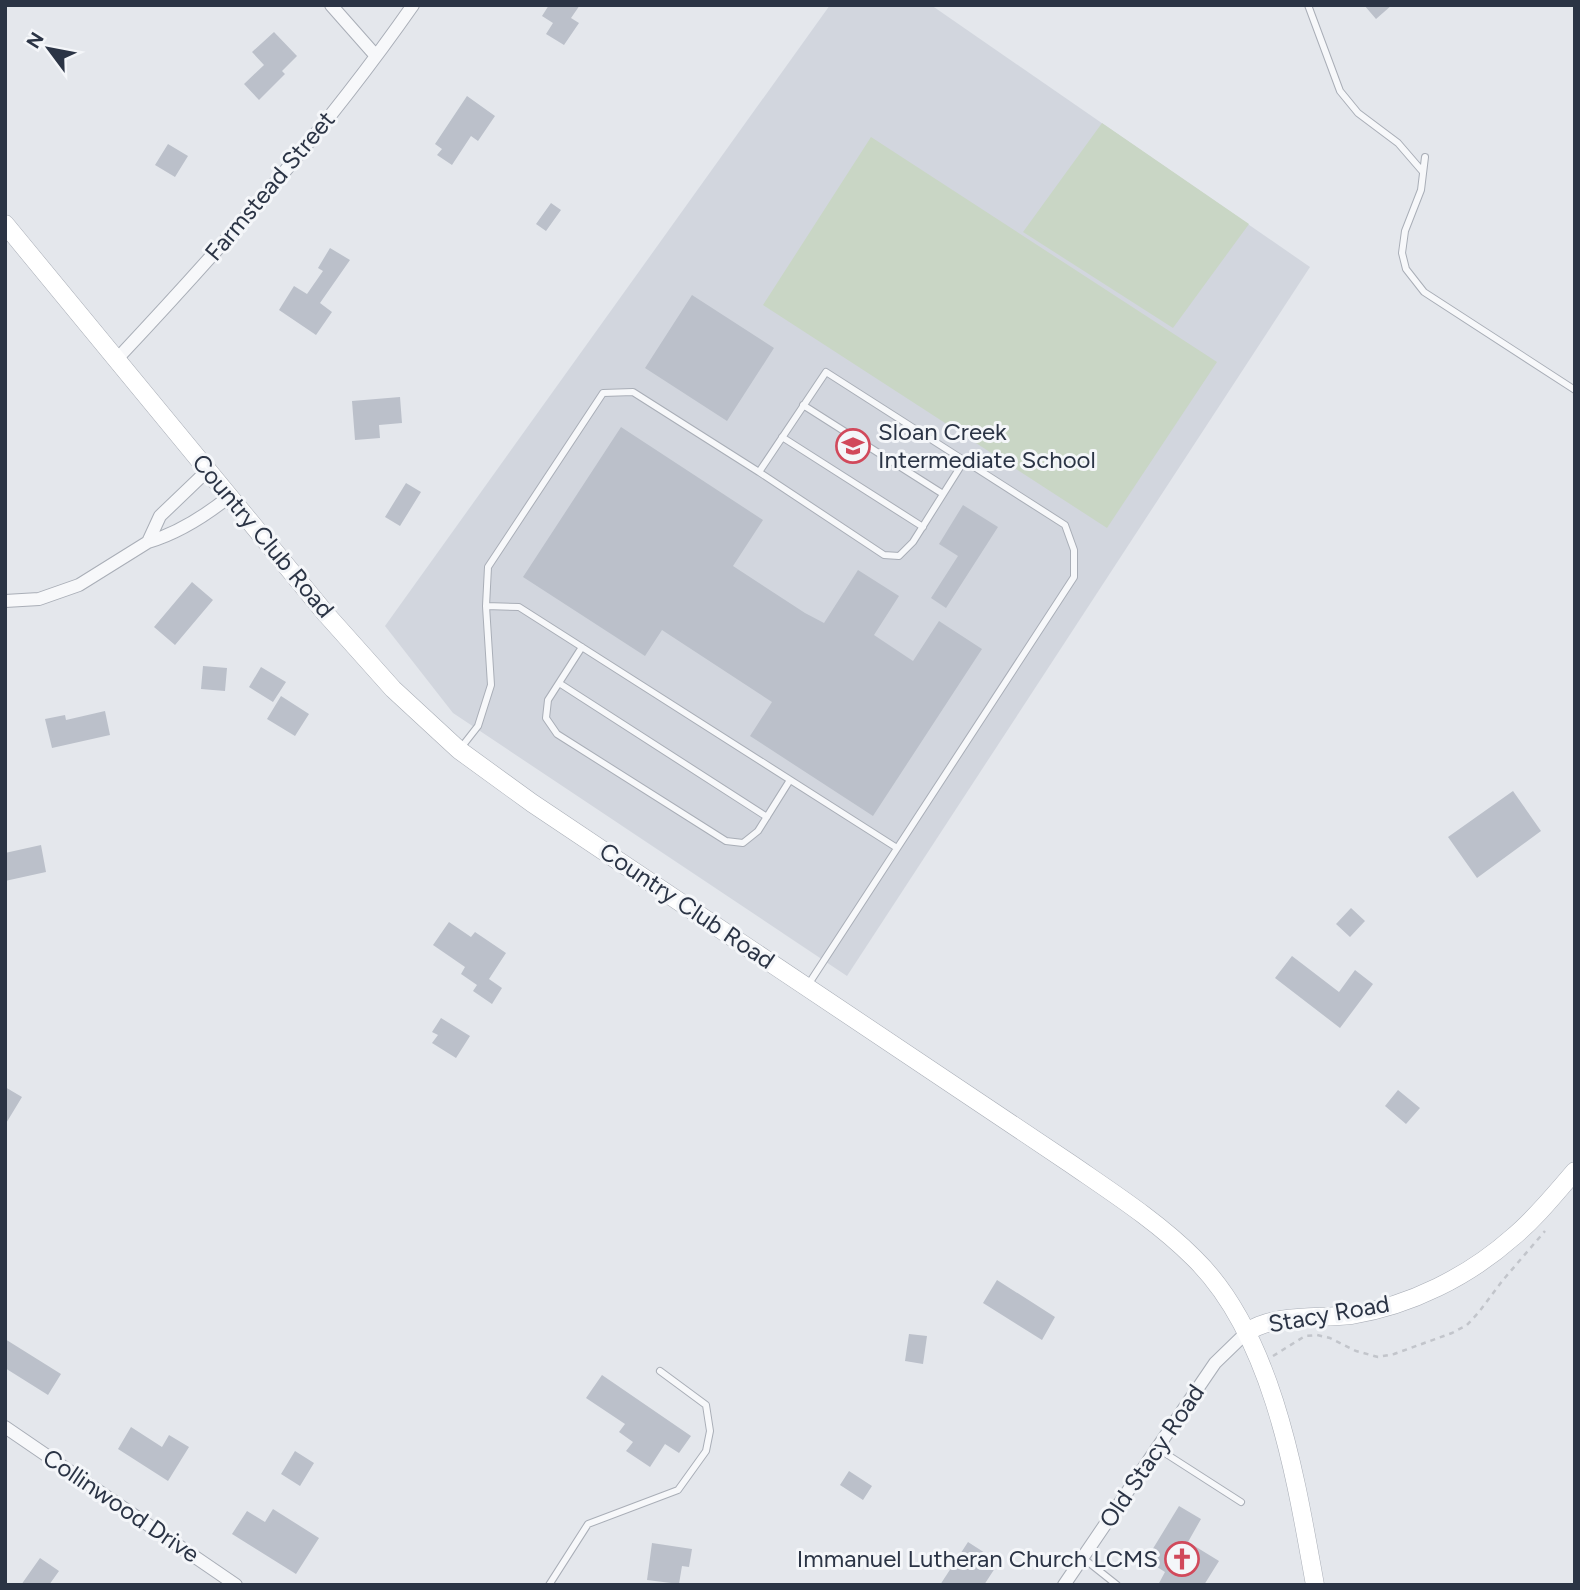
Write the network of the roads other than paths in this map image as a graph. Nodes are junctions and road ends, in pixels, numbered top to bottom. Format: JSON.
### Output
{"nodes":[{"id":1,"x":331,"y":5,"type":"edge"},
{"id":2,"x":412,"y":5,"type":"edge"},
{"id":3,"x":1308,"y":5,"type":"edge"},
{"id":4,"x":376,"y":56,"type":"junction"},
{"id":5,"x":1425,"y":157,"type":"dead end"},
{"id":6,"x":1423,"y":172,"type":"junction"},
{"id":7,"x":5,"y":224,"type":"edge"},
{"id":8,"x":117,"y":359,"type":"junction"},
{"id":9,"x":1575,"y":390,"type":"edge"},
{"id":10,"x":803,"y":405,"type":"junction"},
{"id":11,"x":782,"y":437,"type":"junction"},
{"id":12,"x":964,"y":461,"type":"junction"},
{"id":13,"x":208,"y":470,"type":"junction"},
{"id":14,"x":759,"y":472,"type":"junction"},
{"id":15,"x":943,"y":495,"type":"junction"},
{"id":16,"x":230,"y":496,"type":"junction"},
{"id":17,"x":923,"y":527,"type":"junction"},
{"id":18,"x":148,"y":542,"type":"junction"},
{"id":19,"x":5,"y":601,"type":"edge"},
{"id":20,"x":486,"y":606,"type":"junction"},
{"id":21,"x":582,"y":647,"type":"junction"},
{"id":22,"x":559,"y":683,"type":"junction"},
{"id":23,"x":459,"y":750,"type":"junction"},
{"id":24,"x":790,"y":780,"type":"junction"},
{"id":25,"x":767,"y":817,"type":"junction"},
{"id":26,"x":897,"y":848,"type":"junction"},
{"id":27,"x":807,"y":986,"type":"junction"},
{"id":28,"x":1575,"y":1171,"type":"edge"},
{"id":29,"x":1247,"y":1332,"type":"junction"},
{"id":30,"x":660,"y":1371,"type":"dead end"},
{"id":31,"x":5,"y":1427,"type":"edge"},
{"id":32,"x":1157,"y":1448,"type":"junction"},
{"id":33,"x":1241,"y":1502,"type":"dead end"},
{"id":34,"x":1083,"y":1558,"type":"junction"},
{"id":35,"x":236,"y":1585,"type":"edge"},
{"id":36,"x":549,"y":1585,"type":"edge"},
{"id":37,"x":1064,"y":1585,"type":"edge"},
{"id":38,"x":1117,"y":1585,"type":"edge"},
{"id":39,"x":1315,"y":1585,"type":"edge"}],
"edges":[{"from":1,"to":4,"type":"street"},
{"from":2,"to":4,"type":"street","name":"Farmstead Street"},
{"from":3,"to":6,"type":"lane"},
{"from":4,"to":8,"type":"street","name":"Farmstead Street"},
{"from":5,"to":6,"type":"lane"},
{"from":6,"to":9,"type":"lane"},
{"from":7,"to":8,"type":"main road","name":"Country Club Road"},
{"from":8,"to":13,"type":"main road","name":"Country Club Road"},
{"from":10,"to":11,"type":"lane"},
{"from":10,"to":12,"type":"lane"},
{"from":10,"to":15,"type":"lane"},
{"from":11,"to":14,"type":"lane"},
{"from":11,"to":17,"type":"lane"},
{"from":12,"to":15,"type":"lane"},
{"from":12,"to":26,"type":"lane"},
{"from":13,"to":16,"type":"main road","name":"Country Club Road"},
{"from":13,"to":18,"type":"street"},
{"from":14,"to":17,"type":"lane"},
{"from":14,"to":20,"type":"lane"},
{"from":15,"to":17,"type":"lane"},
{"from":16,"to":18,"type":"street"},
{"from":16,"to":23,"type":"main road","name":"Country Club Road"},
{"from":18,"to":19,"type":"street"},
{"from":20,"to":21,"type":"lane"},
{"from":20,"to":23,"type":"lane"},
{"from":21,"to":22,"type":"lane"},
{"from":21,"to":24,"type":"lane"},
{"from":22,"to":25,"type":"lane"},
{"from":22,"to":25,"type":"lane"},
{"from":23,"to":27,"type":"main road","name":"Country Club Road"},
{"from":24,"to":25,"type":"lane"},
{"from":24,"to":26,"type":"lane"},
{"from":26,"to":27,"type":"lane"},
{"from":27,"to":29,"type":"main road","name":"Country Club Road"},
{"from":28,"to":29,"type":"main road","name":"Stacy Road"},
{"from":29,"to":32,"type":"street","name":"Old Stacy Road"},
{"from":29,"to":39,"type":"main road","name":"Country Club Road"},
{"from":30,"to":36,"type":"lane"},
{"from":31,"to":35,"type":"street","name":"Collinwood Drive"},
{"from":32,"to":33,"type":"lane"},
{"from":32,"to":34,"type":"street","name":"Old Stacy Road"},
{"from":34,"to":37,"type":"street","name":"Old Stacy Road"},
{"from":34,"to":38,"type":"lane"}]}
